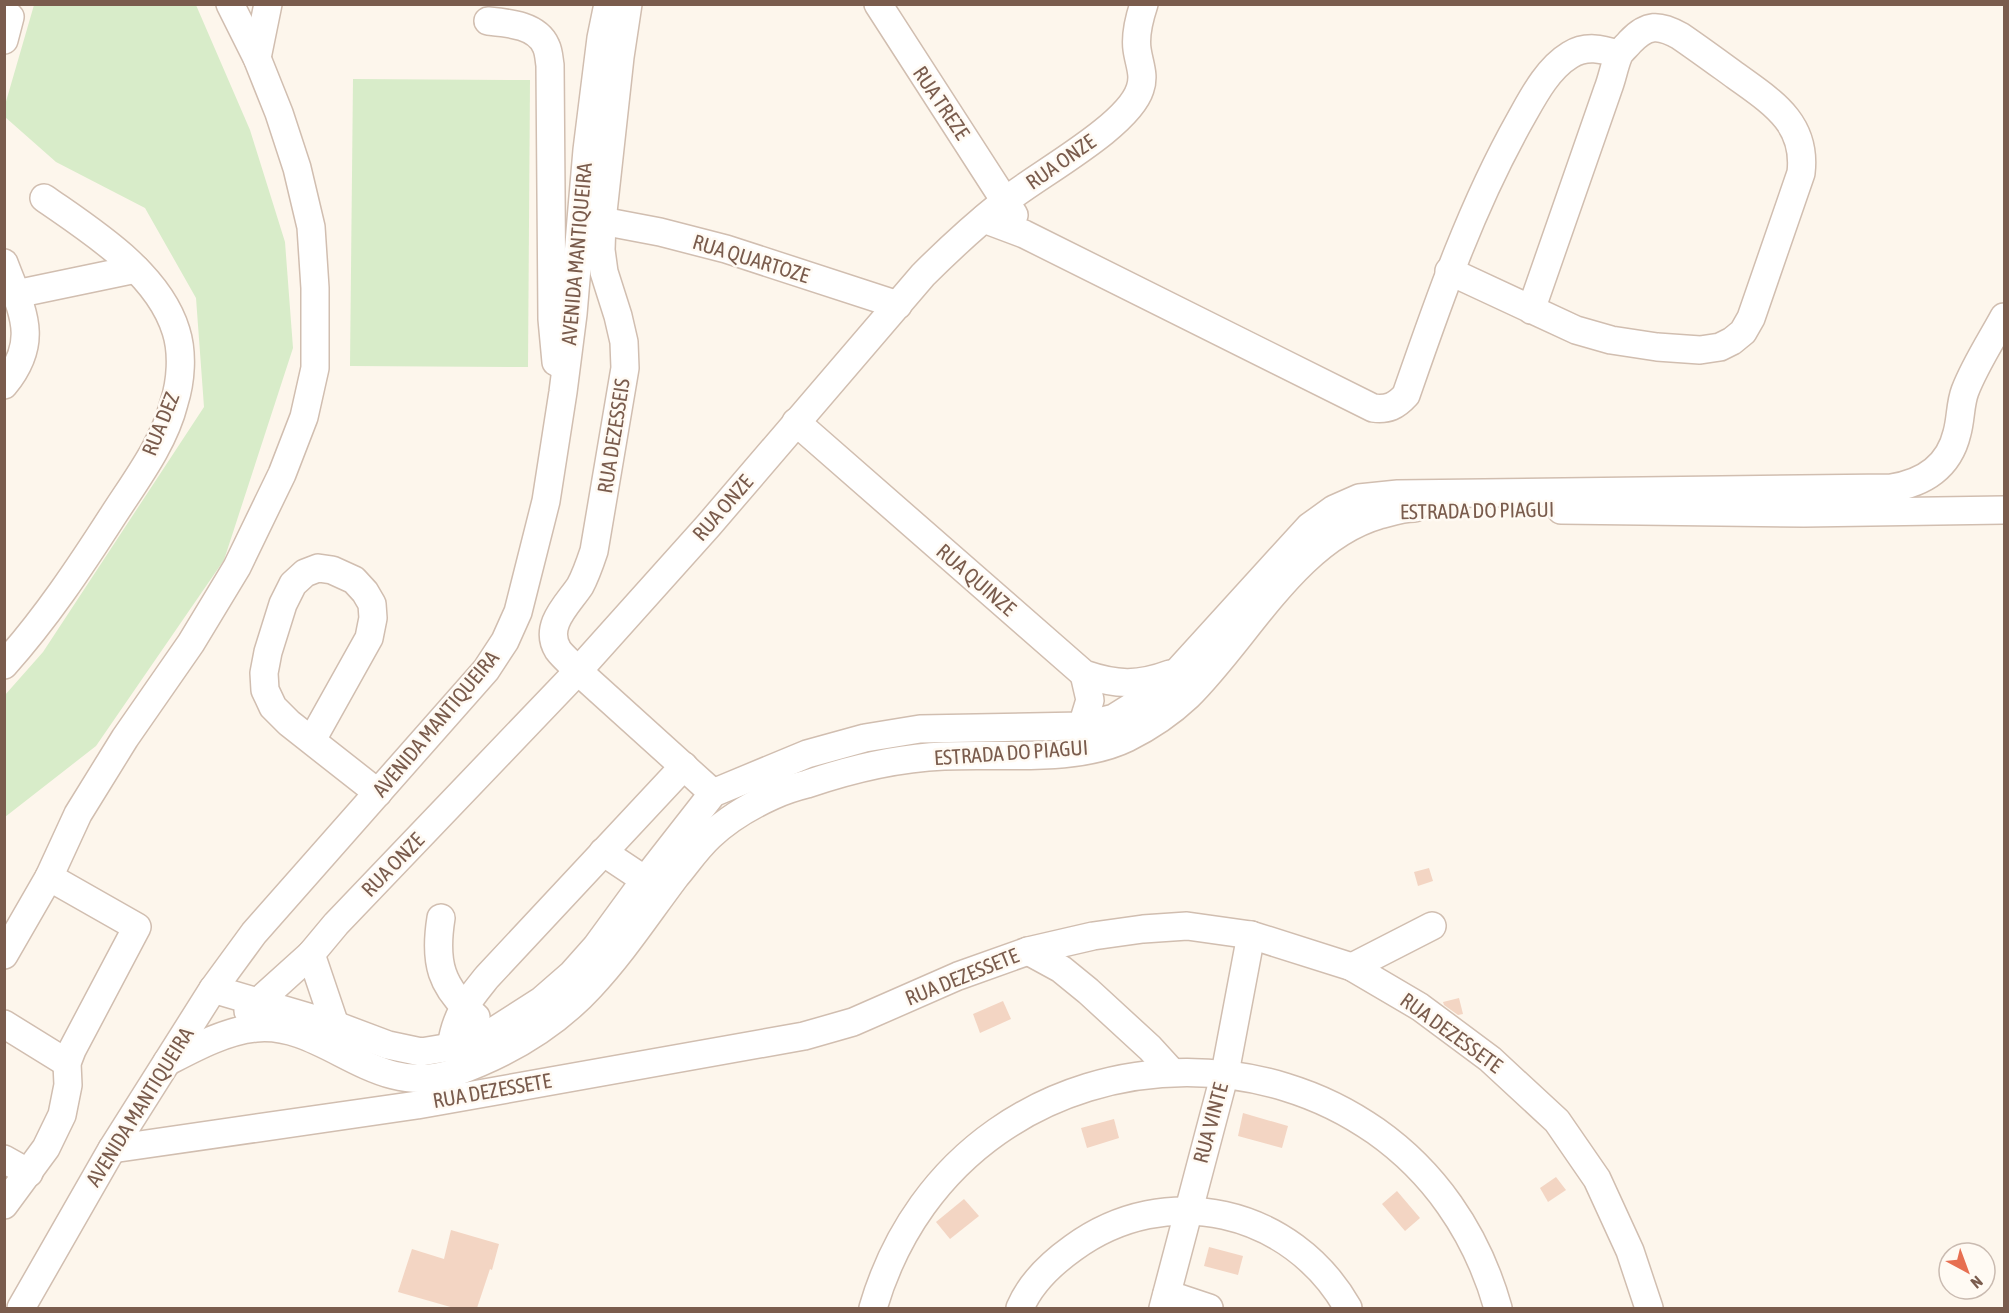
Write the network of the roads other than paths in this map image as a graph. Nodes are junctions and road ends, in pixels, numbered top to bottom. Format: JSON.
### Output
{"nodes":[{"id":1,"x":608,"y":4,"type":"edge"},
{"id":2,"x":628,"y":4,"type":"edge"},
{"id":3,"x":878,"y":4,"type":"edge"},
{"id":4,"x":1144,"y":4,"type":"edge"},
{"id":5,"x":268,"y":5,"type":"edge"},
{"id":6,"x":231,"y":6,"type":"edge"},
{"id":7,"x":488,"y":21,"type":"dead end"},
{"id":8,"x":1618,"y":54,"type":"junction"},
{"id":9,"x":257,"y":58,"type":"junction"},
{"id":10,"x":44,"y":198,"type":"dead end"},
{"id":11,"x":1006,"y":200,"type":"junction"},
{"id":12,"x":984,"y":219,"type":"junction"},
{"id":13,"x":602,"y":221,"type":"junction"},
{"id":14,"x":1024,"y":234,"type":"junction"},
{"id":15,"x":4,"y":263,"type":"edge"},
{"id":16,"x":136,"y":269,"type":"junction"},
{"id":17,"x":1449,"y":272,"type":"junction"},
{"id":18,"x":16,"y":294,"type":"junction"},
{"id":19,"x":898,"y":305,"type":"junction"},
{"id":20,"x":1531,"y":310,"type":"junction"},
{"id":21,"x":2004,"y":317,"type":"edge"},
{"id":22,"x":4,"y":385,"type":"edge"},
{"id":23,"x":563,"y":392,"type":"junction"},
{"id":24,"x":796,"y":422,"type":"junction"},
{"id":25,"x":2004,"y":510,"type":"edge"},
{"id":26,"x":4,"y":665,"type":"edge"},
{"id":27,"x":578,"y":671,"type":"junction"},
{"id":28,"x":1177,"y":672,"type":"junction"},
{"id":29,"x":1084,"y":674,"type":"junction"},
{"id":30,"x":1082,"y":726,"type":"junction"},
{"id":31,"x":312,"y":741,"type":"junction"},
{"id":32,"x":684,"y":766,"type":"junction"},
{"id":33,"x":378,"y":793,"type":"junction"},
{"id":34,"x":713,"y":793,"type":"junction"},
{"id":35,"x":603,"y":852,"type":"junction"},
{"id":36,"x":49,"y":877,"type":"junction"},
{"id":37,"x":645,"y":880,"type":"junction"},
{"id":38,"x":441,"y":918,"type":"dead end"},
{"id":39,"x":1432,"y":926,"type":"dead end"},
{"id":40,"x":1251,"y":935,"type":"junction"},
{"id":41,"x":1028,"y":951,"type":"junction"},
{"id":42,"x":311,"y":954,"type":"junction"},
{"id":43,"x":4,"y":955,"type":"edge"},
{"id":44,"x":1352,"y":967,"type":"junction"},
{"id":45,"x":213,"y":989,"type":"junction"},
{"id":46,"x":257,"y":1001,"type":"junction"},
{"id":47,"x":464,"y":1007,"type":"junction"},
{"id":48,"x":335,"y":1025,"type":"junction"},
{"id":49,"x":494,"y":1031,"type":"junction"},
{"id":50,"x":8,"y":1034,"type":"edge"},
{"id":51,"x":234,"y":1034,"type":"junction"},
{"id":52,"x":450,"y":1047,"type":"junction"},
{"id":53,"x":167,"y":1062,"type":"junction"},
{"id":54,"x":67,"y":1064,"type":"junction"},
{"id":55,"x":1171,"y":1071,"type":"junction"},
{"id":56,"x":1225,"y":1073,"type":"junction"},
{"id":57,"x":112,"y":1149,"type":"junction"},
{"id":58,"x":4,"y":1159,"type":"edge"},
{"id":59,"x":28,"y":1173,"type":"junction"},
{"id":60,"x":4,"y":1205,"type":"edge"},
{"id":61,"x":1188,"y":1210,"type":"junction"},
{"id":62,"x":1165,"y":1301,"type":"edge"},
{"id":63,"x":21,"y":1308,"type":"edge"},
{"id":64,"x":873,"y":1308,"type":"edge"},
{"id":65,"x":1020,"y":1308,"type":"edge"},
{"id":66,"x":1209,"y":1308,"type":"edge"},
{"id":67,"x":1348,"y":1308,"type":"edge"},
{"id":68,"x":1498,"y":1308,"type":"edge"},
{"id":69,"x":1649,"y":1308,"type":"edge"}],
"edges":[{"from":1,"to":23,"type":"street","name":"AVENIDA MANTIQUEIRA"},
{"from":2,"to":13,"type":"street","name":"RUA DEZESSEIS"},
{"from":3,"to":11,"type":"street","name":"RUA TREZE"},
{"from":4,"to":11,"type":"street","name":"RUA ONZE"},
{"from":5,"to":6,"type":"street"},
{"from":5,"to":9,"type":"street"},
{"from":6,"to":9,"type":"street"},
{"from":7,"to":23,"type":"street"},
{"from":8,"to":17,"type":"street"},
{"from":8,"to":20,"type":"street"},
{"from":8,"to":20,"type":"street"},
{"from":9,"to":36,"type":"street"},
{"from":10,"to":16,"type":"street","name":"RUA DEZ"},
{"from":11,"to":12,"type":"street","name":"RUA ONZE"},
{"from":11,"to":14,"type":"street","name":"RUA TREZE"},
{"from":12,"to":14,"type":"street"},
{"from":12,"to":19,"type":"street","name":"RUA ONZE"},
{"from":13,"to":19,"type":"street","name":"RUA QUARTOZE"},
{"from":13,"to":27,"type":"street","name":"RUA DEZESSEIS"},
{"from":14,"to":17,"type":"street"},
{"from":15,"to":18,"type":"street"},
{"from":16,"to":18,"type":"street"},
{"from":16,"to":26,"type":"street","name":"RUA DEZ"},
{"from":17,"to":20,"type":"street"},
{"from":18,"to":22,"type":"street"},
{"from":19,"to":24,"type":"street","name":"RUA ONZE"},
{"from":21,"to":28,"type":"street"},
{"from":23,"to":33,"type":"street","name":"AVENIDA MANTIQUEIRA"},
{"from":24,"to":27,"type":"street","name":"RUA ONZE"},
{"from":24,"to":29,"type":"street","name":"RUA QUINZE"},
{"from":25,"to":51,"type":"street","name":"ESTRADA DO PIAGUI"},
{"from":27,"to":32,"type":"street","name":"RUA DEZESSEIS"},
{"from":27,"to":42,"type":"street","name":"RUA ONZE"},
{"from":28,"to":29,"type":"street","name":"RUA QUINZE"},
{"from":28,"to":30,"type":"street"},
{"from":29,"to":30,"type":"street"},
{"from":30,"to":34,"type":"street"},
{"from":31,"to":31,"type":"street"},
{"from":31,"to":33,"type":"street"},
{"from":32,"to":34,"type":"street","name":"RUA DEZESSEIS"},
{"from":32,"to":35,"type":"street"},
{"from":33,"to":45,"type":"street","name":"AVENIDA MANTIQUEIRA"},
{"from":34,"to":37,"type":"street"},
{"from":35,"to":37,"type":"street"},
{"from":35,"to":47,"type":"street"},
{"from":36,"to":43,"type":"street"},
{"from":36,"to":54,"type":"street"},
{"from":37,"to":49,"type":"street"},
{"from":38,"to":47,"type":"street"},
{"from":39,"to":44,"type":"street"},
{"from":40,"to":41,"type":"street","name":"RUA DEZESSETE"},
{"from":40,"to":44,"type":"street","name":"RUA DEZESSETE"},
{"from":40,"to":56,"type":"street","name":"RUA VINTE"},
{"from":41,"to":55,"type":"street"},
{"from":41,"to":57,"type":"street","name":"RUA DEZESSETE"},
{"from":42,"to":46,"type":"street","name":"RUA ONZE"},
{"from":42,"to":48,"type":"street"},
{"from":44,"to":69,"type":"street","name":"RUA DEZESSETE"},
{"from":45,"to":46,"type":"street"},
{"from":45,"to":53,"type":"street","name":"AVENIDA MANTIQUEIRA"},
{"from":46,"to":48,"type":"street"},
{"from":46,"to":51,"type":"street","name":"RUA ONZE"},
{"from":47,"to":49,"type":"street"},
{"from":47,"to":52,"type":"street"},
{"from":48,"to":52,"type":"street"},
{"from":49,"to":52,"type":"street"},
{"from":50,"to":54,"type":"street"},
{"from":51,"to":53,"type":"street","name":"ESTRADA DO PIAGUI"},
{"from":53,"to":57,"type":"street","name":"AVENIDA MANTIQUEIRA"},
{"from":54,"to":59,"type":"street"},
{"from":55,"to":56,"type":"street"},
{"from":55,"to":64,"type":"street"},
{"from":56,"to":61,"type":"street","name":"RUA VINTE"},
{"from":56,"to":68,"type":"street"},
{"from":57,"to":63,"type":"street","name":"AVENIDA MANTIQUEIRA"},
{"from":58,"to":59,"type":"street"},
{"from":59,"to":60,"type":"street"},
{"from":61,"to":62,"type":"street","name":"RUA VINTE"},
{"from":61,"to":65,"type":"street"},
{"from":61,"to":67,"type":"street"},
{"from":62,"to":66,"type":"street"}]}
